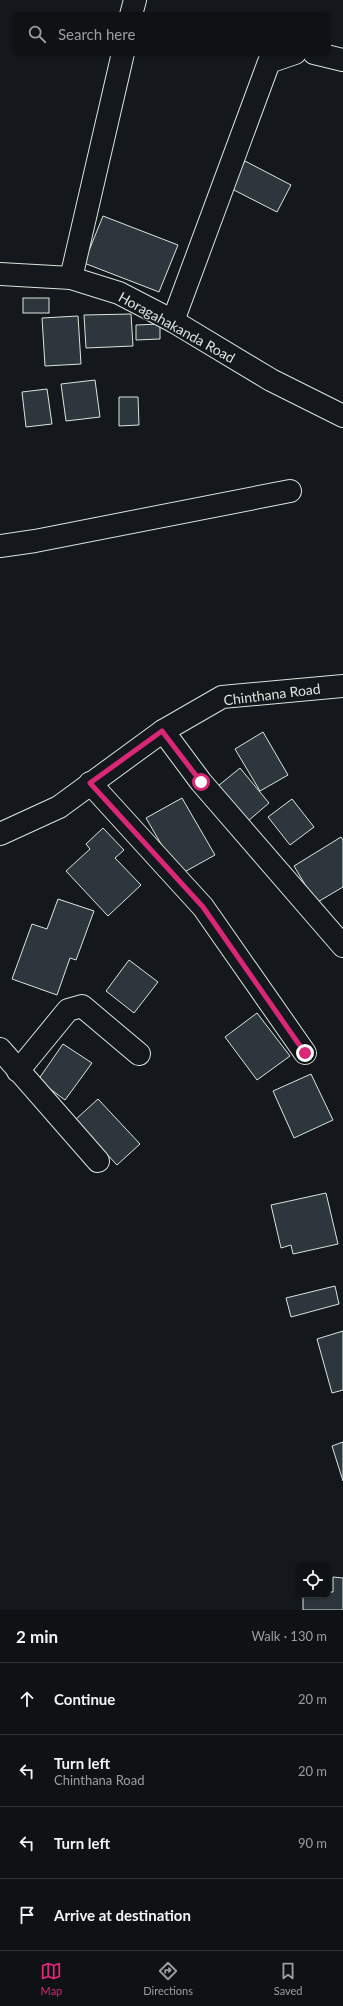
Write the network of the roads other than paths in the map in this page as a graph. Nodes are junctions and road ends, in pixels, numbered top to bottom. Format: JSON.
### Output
{"nodes":[{"id":1,"x":135,"y":0,"type":"edge"},
{"id":2,"x":132,"y":12,"type":"edge"},
{"id":3,"x":121,"y":56,"type":"edge"},
{"id":4,"x":286,"y":56,"type":"edge"},
{"id":5,"x":326,"y":56,"type":"edge"},
{"id":6,"x":343,"y":60,"type":"edge"},
{"id":7,"x":0,"y":274,"type":"edge"},
{"id":8,"x":71,"y":278,"type":"junction"},
{"id":9,"x":173,"y":321,"type":"junction"},
{"id":10,"x":343,"y":416,"type":"edge"},
{"id":11,"x":290,"y":491,"type":"dead end"},
{"id":12,"x":0,"y":546,"type":"edge"},
{"id":13,"x":343,"y":686,"type":"edge"},
{"id":14,"x":162,"y":731,"type":"junction"},
{"id":15,"x":90,"y":783,"type":"junction"},
{"id":16,"x":0,"y":834,"type":"edge"},
{"id":17,"x":343,"y":946,"type":"edge"},
{"id":18,"x":0,"y":1049,"type":"edge"},
{"id":19,"x":305,"y":1053,"type":"dead end"},
{"id":20,"x":139,"y":1054,"type":"dead end"},
{"id":21,"x":18,"y":1071,"type":"junction"},
{"id":22,"x":98,"y":1160,"type":"dead end"}],
"edges":[{"from":1,"to":2,"type":"street"},
{"from":3,"to":8,"type":"street"},
{"from":4,"to":9,"type":"street"},
{"from":5,"to":6,"type":"street"},
{"from":7,"to":8,"type":"street","name":"Horagahakanda Road"},
{"from":8,"to":9,"type":"street","name":"Horagahakanda Road"},
{"from":9,"to":10,"type":"street","name":"Horagahakanda Road"},
{"from":11,"to":12,"type":"street"},
{"from":13,"to":14,"type":"street","name":"Chinthana Road"},
{"from":14,"to":15,"type":"street","name":"Chinthana Road"},
{"from":14,"to":17,"type":"street"},
{"from":15,"to":16,"type":"street","name":"Chinthana Road"},
{"from":15,"to":19,"type":"street"},
{"from":18,"to":21,"type":"street"},
{"from":20,"to":21,"type":"street"},
{"from":21,"to":22,"type":"street"}]}
